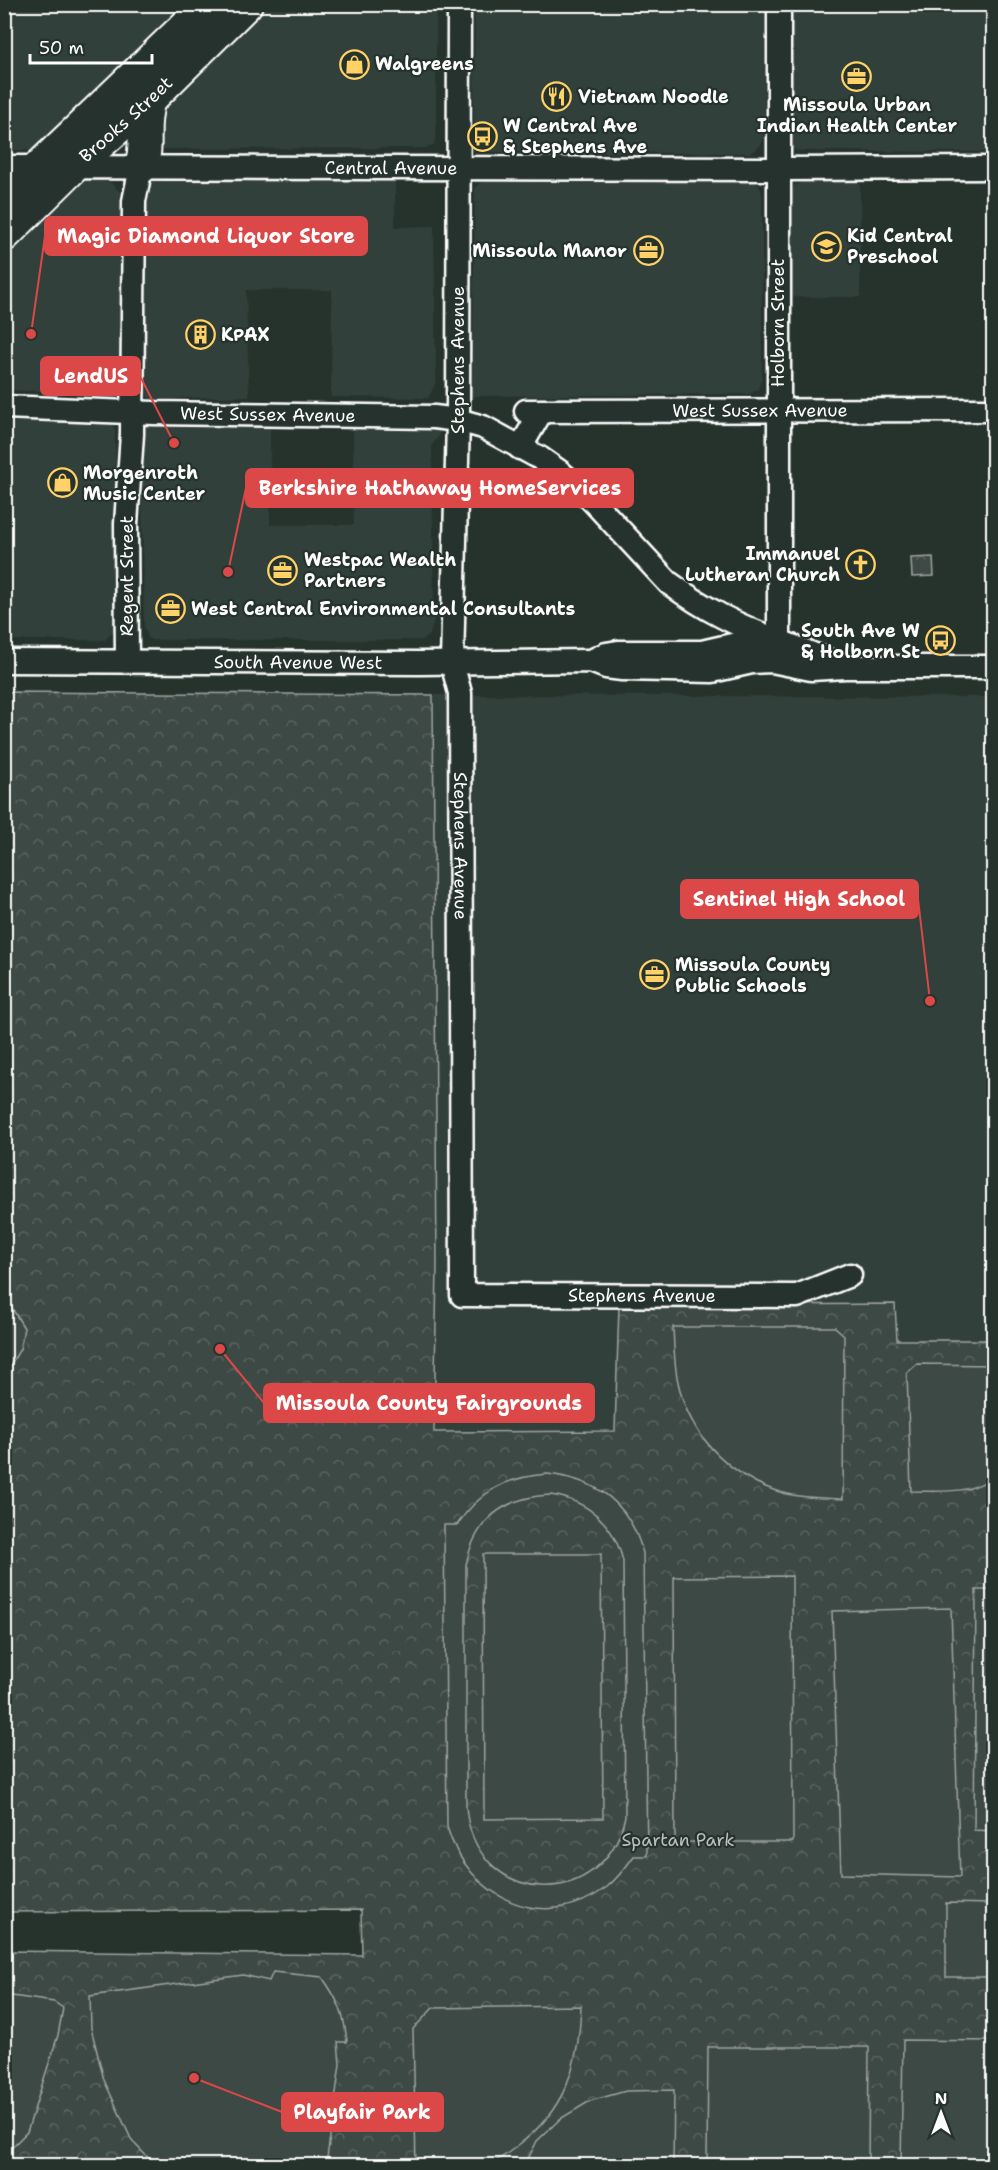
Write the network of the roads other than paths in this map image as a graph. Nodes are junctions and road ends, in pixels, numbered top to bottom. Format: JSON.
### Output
{"nodes":[{"id":1,"x":209,"y":4,"type":"edge"},
{"id":2,"x":246,"y":4,"type":"edge"},
{"id":3,"x":459,"y":4,"type":"edge"},
{"id":4,"x":778,"y":4,"type":"edge"},
{"id":5,"x":149,"y":100,"type":"junction"},
{"id":6,"x":4,"y":167,"type":"edge"},
{"id":7,"x":41,"y":167,"type":"junction"},
{"id":8,"x":73,"y":167,"type":"junction"},
{"id":9,"x":141,"y":167,"type":"junction"},
{"id":10,"x":458,"y":167,"type":"junction"},
{"id":11,"x":993,"y":168,"type":"edge"},
{"id":12,"x":778,"y":169,"type":"junction"},
{"id":13,"x":4,"y":201,"type":"edge"},
{"id":14,"x":4,"y":235,"type":"edge"},
{"id":15,"x":4,"y":407,"type":"edge"},
{"id":16,"x":778,"y":410,"type":"junction"},
{"id":17,"x":993,"y":410,"type":"edge"},
{"id":18,"x":133,"y":413,"type":"junction"},
{"id":19,"x":458,"y":420,"type":"junction"},
{"id":20,"x":520,"y":448,"type":"junction"},
{"id":21,"x":779,"y":641,"type":"junction"},
{"id":22,"x":4,"y":661,"type":"edge"},
{"id":23,"x":127,"y":661,"type":"junction"},
{"id":24,"x":591,"y":661,"type":"junction"},
{"id":25,"x":452,"y":663,"type":"junction"},
{"id":26,"x":845,"y":667,"type":"junction"},
{"id":27,"x":993,"y":667,"type":"edge"},
{"id":28,"x":850,"y":1275,"type":"dead end"}],
"edges":[{"from":1,"to":7,"type":"highway","name":"Brooks Street"},
{"from":2,"to":5,"type":"highway","name":"Brooks Street"},
{"from":3,"to":10,"type":"street","name":"Stephens Avenue"},
{"from":4,"to":12,"type":"street","name":"Holborn Street"},
{"from":5,"to":8,"type":"highway","name":"Brooks Street"},
{"from":5,"to":9,"type":"highway"},
{"from":6,"to":7,"type":"street","name":"Central Avenue"},
{"from":7,"to":8,"type":"street","name":"Central Avenue"},
{"from":7,"to":13,"type":"highway","name":"Brooks Street"},
{"from":8,"to":9,"type":"street","name":"Central Avenue"},
{"from":8,"to":14,"type":"highway","name":"Brooks Street"},
{"from":9,"to":10,"type":"street","name":"Central Avenue"},
{"from":9,"to":18,"type":"street","name":"Regent Street"},
{"from":10,"to":12,"type":"street","name":"Central Avenue"},
{"from":10,"to":19,"type":"street","name":"Stephens Avenue"},
{"from":11,"to":12,"type":"street","name":"Central Avenue"},
{"from":12,"to":16,"type":"street","name":"Holborn Street"},
{"from":15,"to":18,"type":"street","name":"West Sussex Avenue"},
{"from":16,"to":17,"type":"street","name":"West Sussex Avenue"},
{"from":16,"to":20,"type":"street","name":"West Sussex Avenue"},
{"from":16,"to":21,"type":"street","name":"Holborn Street"},
{"from":18,"to":19,"type":"street","name":"West Sussex Avenue"},
{"from":18,"to":23,"type":"street","name":"Regent Street"},
{"from":19,"to":20,"type":"street","name":"West Sussex Avenue"},
{"from":19,"to":25,"type":"street","name":"Stephens Avenue"},
{"from":20,"to":21,"type":"street","name":"West Sussex Avenue"},
{"from":21,"to":24,"type":"street","name":"South Avenue West"},
{"from":21,"to":26,"type":"street","name":"South Avenue West"},
{"from":22,"to":23,"type":"street","name":"South Avenue West"},
{"from":23,"to":25,"type":"street","name":"South Avenue West"},
{"from":24,"to":25,"type":"street","name":"South Avenue West"},
{"from":24,"to":26,"type":"street","name":"South Avenue West"},
{"from":25,"to":28,"type":"street","name":"Stephens Avenue"},
{"from":26,"to":27,"type":"street","name":"South Avenue West"}]}
